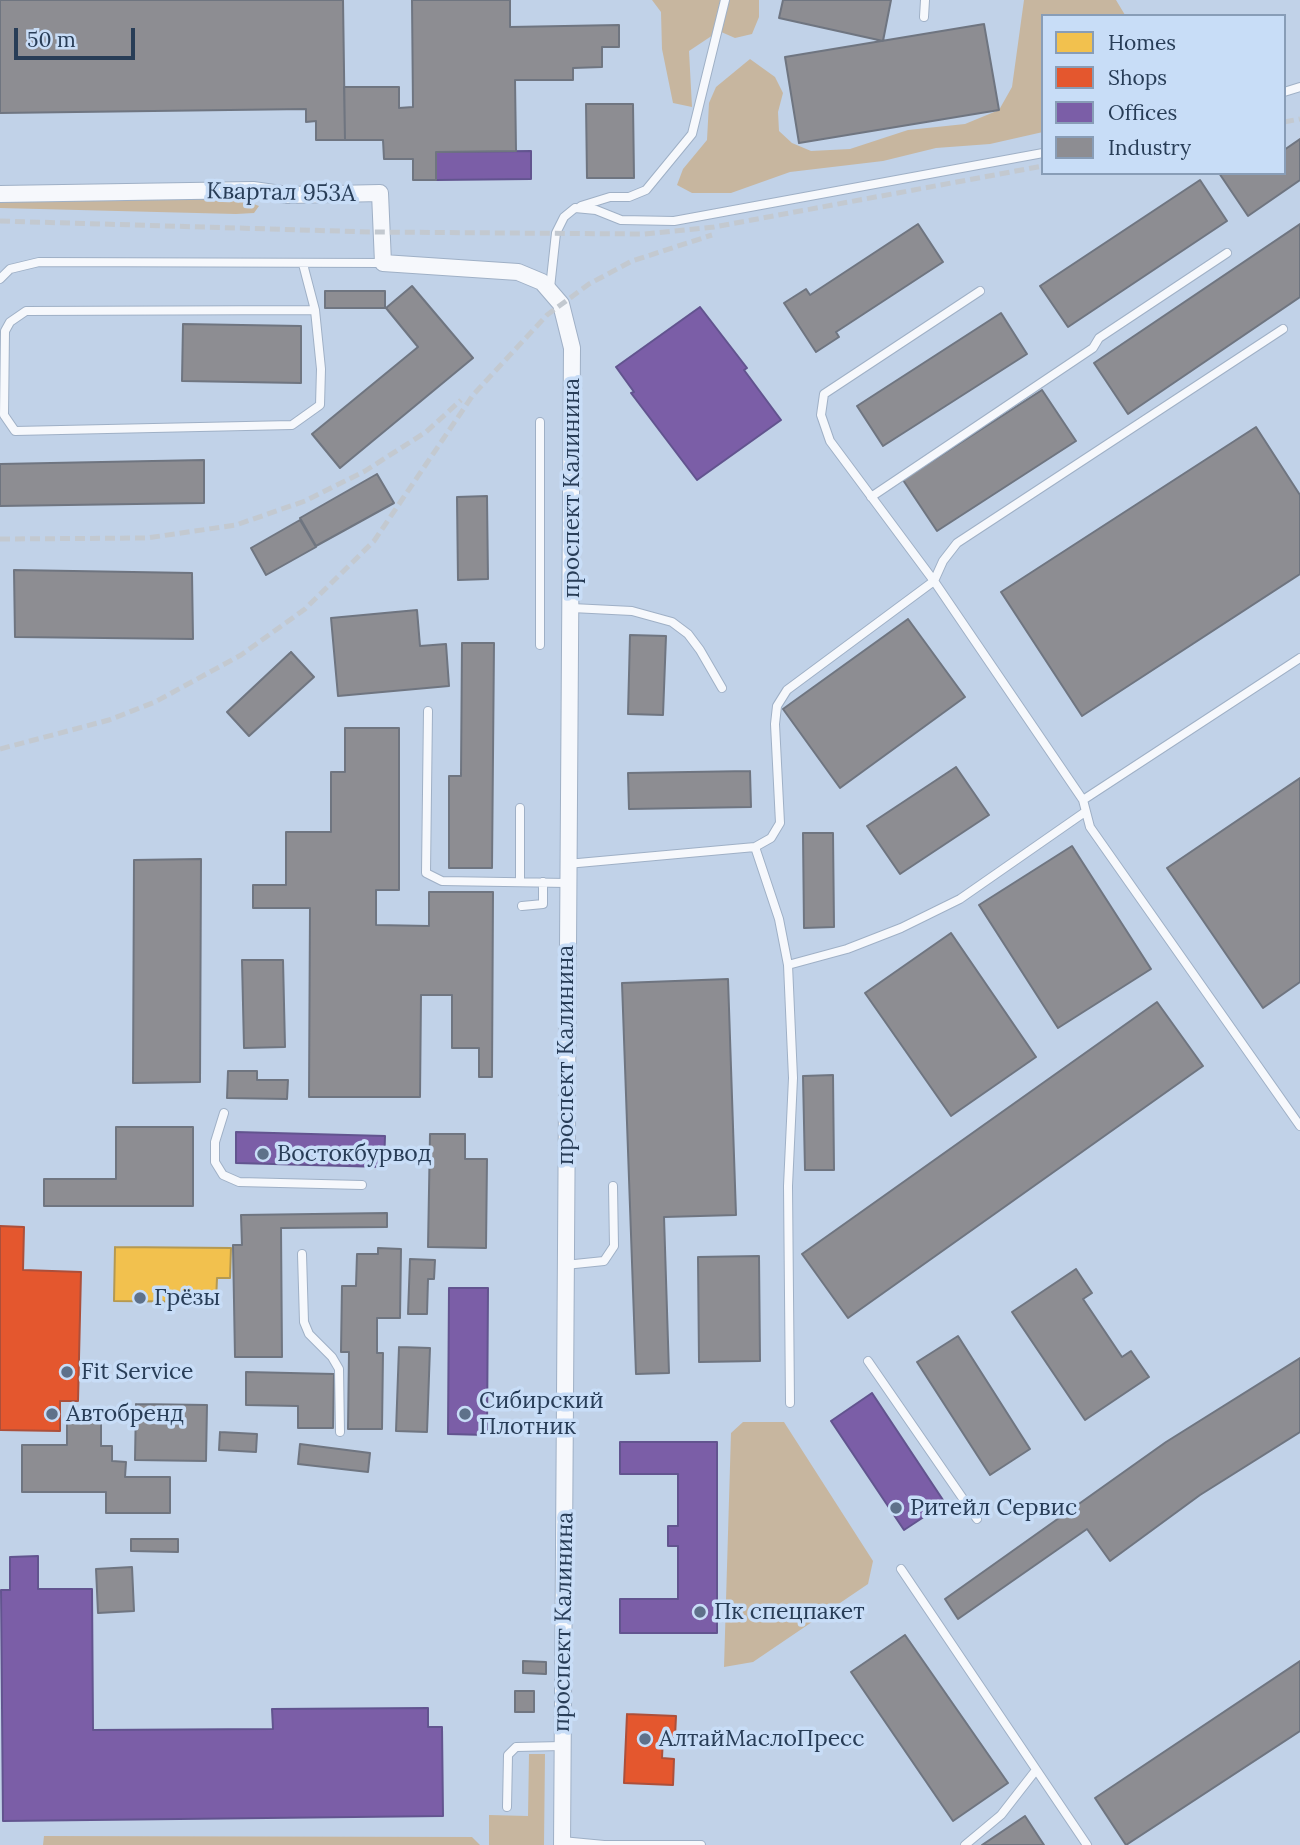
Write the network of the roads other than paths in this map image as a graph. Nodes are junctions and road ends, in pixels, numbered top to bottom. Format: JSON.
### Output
{"nodes":[{"id":1,"x":725,"y":0,"type":"edge"},
{"id":2,"x":925,"y":0,"type":"edge"},
{"id":3,"x":924,"y":17,"type":"dead end"},
{"id":4,"x":1041,"y":153,"type":"edge"},
{"id":5,"x":0,"y":194,"type":"edge"},
{"id":6,"x":575,"y":208,"type":"junction"},
{"id":7,"x":1227,"y":253,"type":"dead end"},
{"id":8,"x":383,"y":263,"type":"junction"},
{"id":9,"x":303,"y":264,"type":"junction"},
{"id":10,"x":0,"y":279,"type":"edge"},
{"id":11,"x":550,"y":288,"type":"junction"},
{"id":12,"x":980,"y":291,"type":"dead end"},
{"id":13,"x":315,"y":310,"type":"junction"},
{"id":14,"x":1283,"y":329,"type":"dead end"},
{"id":15,"x":540,"y":422,"type":"dead end"},
{"id":16,"x":871,"y":497,"type":"junction"},
{"id":17,"x":934,"y":581,"type":"junction"},
{"id":18,"x":572,"y":608,"type":"junction"},
{"id":19,"x":540,"y":645,"type":"dead end"},
{"id":20,"x":1300,"y":659,"type":"edge"},
{"id":21,"x":722,"y":688,"type":"dead end"},
{"id":22,"x":428,"y":711,"type":"dead end"},
{"id":23,"x":1083,"y":800,"type":"junction"},
{"id":24,"x":520,"y":808,"type":"dead end"},
{"id":25,"x":1086,"y":812,"type":"junction"},
{"id":26,"x":755,"y":847,"type":"junction"},
{"id":27,"x":567,"y":864,"type":"junction"},
{"id":28,"x":520,"y":882,"type":"junction"},
{"id":29,"x":543,"y":882,"type":"junction"},
{"id":30,"x":567,"y":883,"type":"junction"},
{"id":31,"x":522,"y":906,"type":"dead end"},
{"id":32,"x":788,"y":964,"type":"junction"},
{"id":33,"x":224,"y":1113,"type":"dead end"},
{"id":34,"x":1300,"y":1126,"type":"edge"},
{"id":35,"x":362,"y":1185,"type":"dead end"},
{"id":36,"x":613,"y":1186,"type":"dead end"},
{"id":37,"x":302,"y":1254,"type":"dead end"},
{"id":38,"x":565,"y":1265,"type":"junction"},
{"id":39,"x":868,"y":1361,"type":"dead end"},
{"id":40,"x":790,"y":1403,"type":"dead end"},
{"id":41,"x":340,"y":1432,"type":"dead end"},
{"id":42,"x":977,"y":1519,"type":"dead end"},
{"id":43,"x":901,"y":1569,"type":"dead end"},
{"id":44,"x":562,"y":1746,"type":"junction"},
{"id":45,"x":1036,"y":1770,"type":"junction"},
{"id":46,"x":507,"y":1807,"type":"dead end"},
{"id":47,"x":562,"y":1843,"type":"edge"},
{"id":48,"x":604,"y":1845,"type":"edge"},
{"id":49,"x":701,"y":1845,"type":"edge"},
{"id":50,"x":965,"y":1845,"type":"edge"},
{"id":51,"x":1086,"y":1845,"type":"edge"}],
"edges":[{"from":1,"to":6,"type":"lane"},
{"from":2,"to":3,"type":"lane"},
{"from":4,"to":6,"type":"lane"},
{"from":5,"to":8,"type":"street","name":"Квартал 953А"},
{"from":6,"to":11,"type":"lane"},
{"from":7,"to":16,"type":"lane"},
{"from":8,"to":9,"type":"lane"},
{"from":8,"to":11,"type":"street"},
{"from":9,"to":10,"type":"lane"},
{"from":9,"to":13,"type":"lane"},
{"from":11,"to":18,"type":"street","name":"проспект Калинина"},
{"from":12,"to":16,"type":"lane"},
{"from":13,"to":13,"type":"lane"},
{"from":14,"to":17,"type":"lane"},
{"from":15,"to":19,"type":"lane"},
{"from":16,"to":17,"type":"lane"},
{"from":17,"to":23,"type":"lane"},
{"from":17,"to":26,"type":"lane"},
{"from":18,"to":21,"type":"lane"},
{"from":18,"to":27,"type":"street","name":"проспект Калинина"},
{"from":20,"to":23,"type":"lane"},
{"from":22,"to":28,"type":"lane"},
{"from":23,"to":25,"type":"lane"},
{"from":24,"to":28,"type":"lane"},
{"from":25,"to":32,"type":"lane"},
{"from":25,"to":34,"type":"lane"},
{"from":26,"to":27,"type":"lane"},
{"from":26,"to":32,"type":"lane"},
{"from":27,"to":30,"type":"street","name":"проспект Калинина"},
{"from":28,"to":29,"type":"lane"},
{"from":29,"to":30,"type":"lane"},
{"from":29,"to":31,"type":"lane"},
{"from":30,"to":38,"type":"street","name":"проспект Калинина"},
{"from":32,"to":40,"type":"lane"},
{"from":33,"to":35,"type":"lane"},
{"from":36,"to":38,"type":"lane"},
{"from":37,"to":41,"type":"lane"},
{"from":38,"to":44,"type":"street","name":"проспект Калинина"},
{"from":39,"to":42,"type":"lane"},
{"from":43,"to":45,"type":"lane"},
{"from":44,"to":46,"type":"lane"},
{"from":44,"to":47,"type":"street","name":"проспект Калинина"},
{"from":45,"to":50,"type":"lane"},
{"from":45,"to":51,"type":"lane"},
{"from":47,"to":48,"type":"lane"},
{"from":48,"to":49,"type":"lane"}]}
